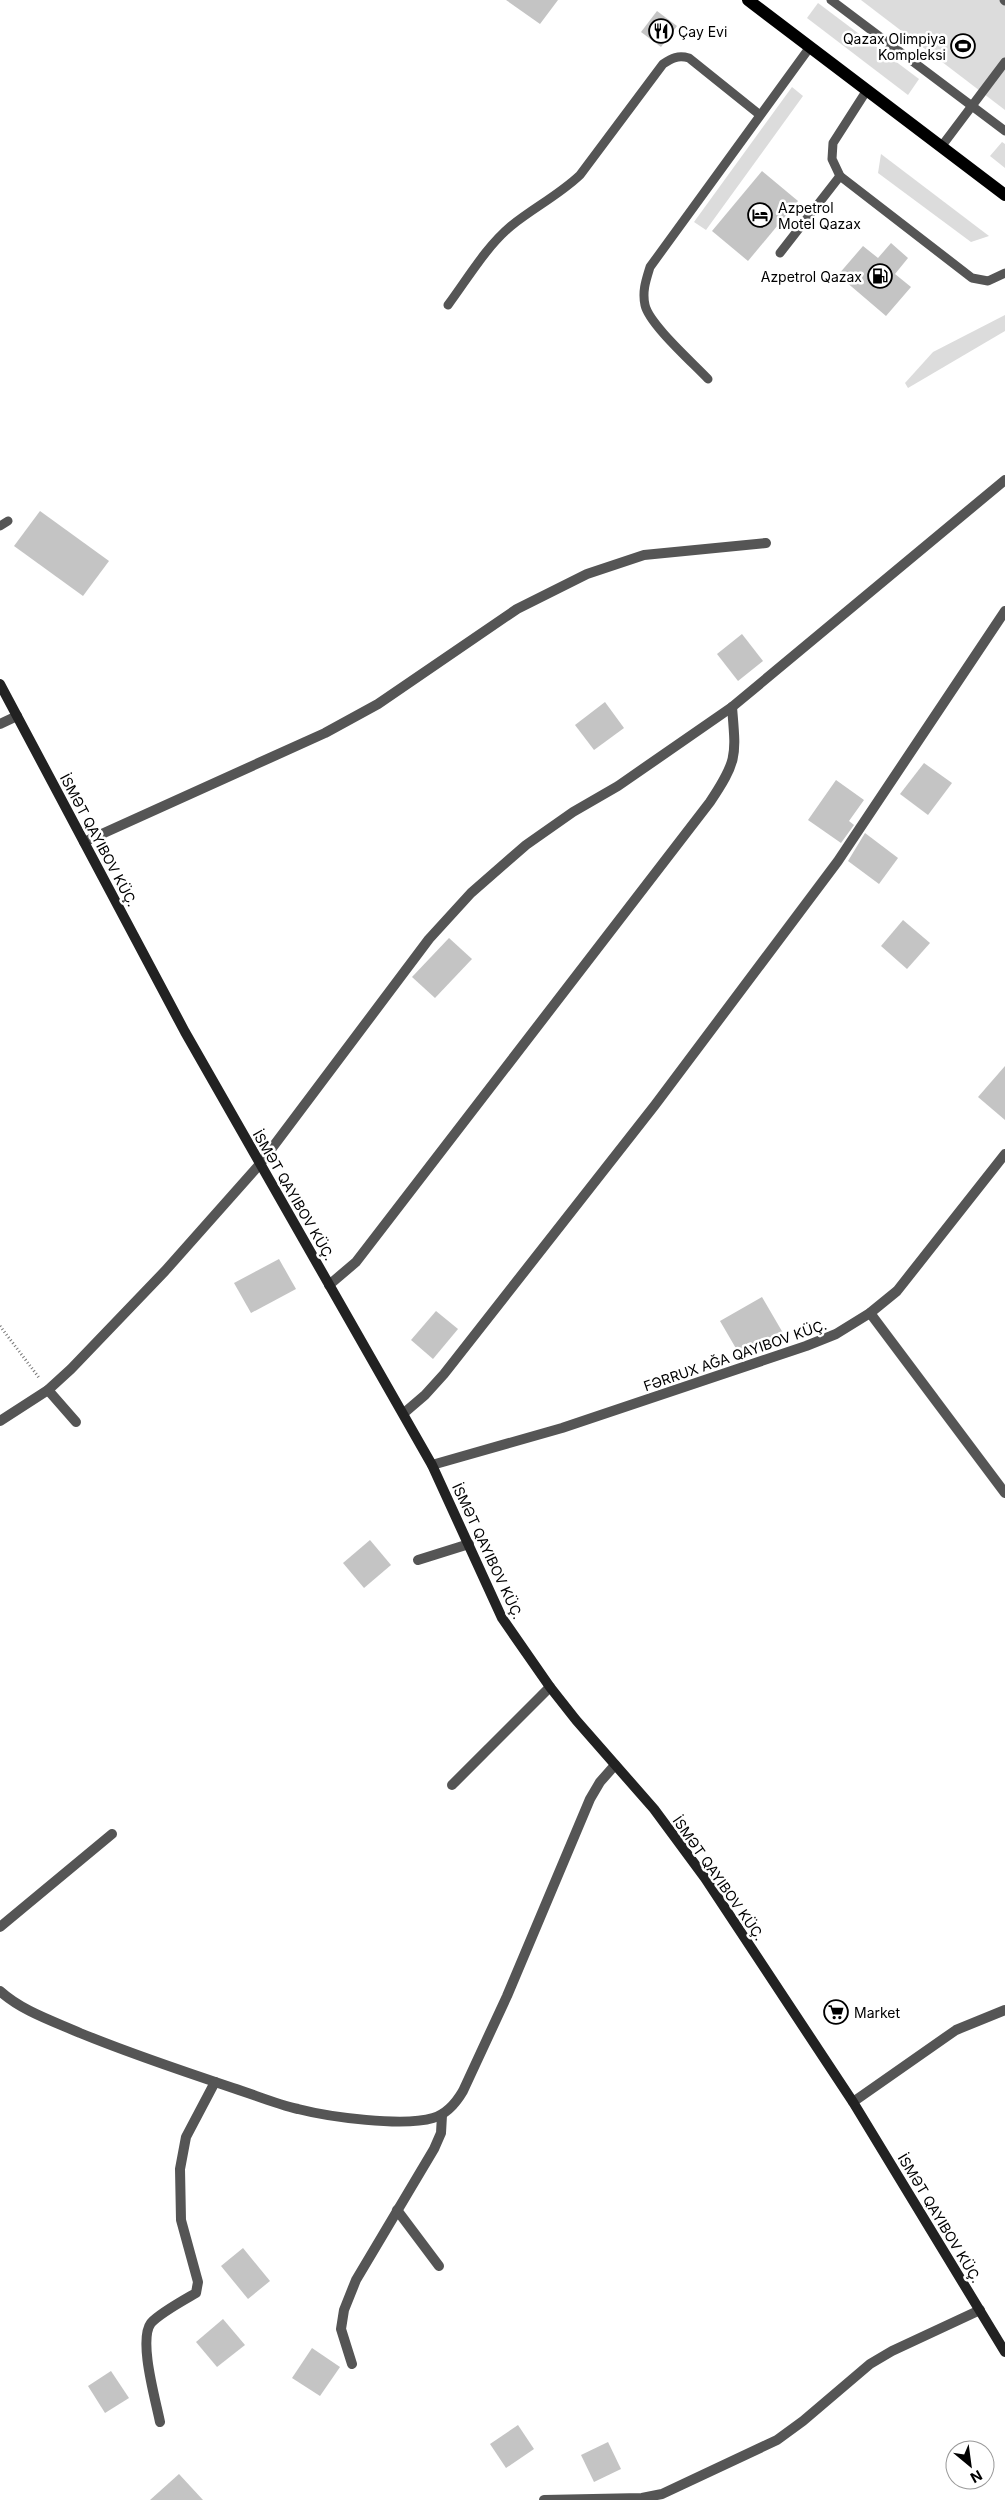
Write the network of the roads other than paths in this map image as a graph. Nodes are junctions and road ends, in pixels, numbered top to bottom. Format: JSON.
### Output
{"nodes":[{"id":1,"x":748,"y":0,"type":"edge"},
{"id":2,"x":831,"y":0,"type":"edge"},
{"id":3,"x":810,"y":46,"type":"junction"},
{"id":4,"x":1005,"y":62,"type":"edge"},
{"id":5,"x":867,"y":90,"type":"junction"},
{"id":6,"x":972,"y":106,"type":"junction"},
{"id":7,"x":760,"y":115,"type":"junction"},
{"id":8,"x":1005,"y":132,"type":"edge"},
{"id":9,"x":941,"y":147,"type":"junction"},
{"id":10,"x":840,"y":176,"type":"junction"},
{"id":11,"x":1005,"y":195,"type":"edge"},
{"id":12,"x":780,"y":253,"type":"dead end"},
{"id":13,"x":1005,"y":273,"type":"edge"},
{"id":14,"x":448,"y":304,"type":"dead end"},
{"id":15,"x":708,"y":379,"type":"dead end"},
{"id":16,"x":1005,"y":480,"type":"edge"},
{"id":17,"x":766,"y":543,"type":"dead end"},
{"id":18,"x":1005,"y":611,"type":"edge"},
{"id":19,"x":0,"y":684,"type":"edge"},
{"id":20,"x":732,"y":707,"type":"junction"},
{"id":21,"x":17,"y":716,"type":"junction"},
{"id":22,"x":0,"y":724,"type":"edge"},
{"id":23,"x":84,"y":842,"type":"junction"},
{"id":24,"x":1005,"y":1154,"type":"edge"},
{"id":25,"x":260,"y":1164,"type":"junction"},
{"id":26,"x":328,"y":1284,"type":"junction"},
{"id":27,"x":870,"y":1313,"type":"junction"},
{"id":28,"x":48,"y":1390,"type":"junction"},
{"id":29,"x":404,"y":1413,"type":"junction"},
{"id":30,"x":0,"y":1421,"type":"edge"},
{"id":31,"x":76,"y":1422,"type":"dead end"},
{"id":32,"x":432,"y":1465,"type":"junction"},
{"id":33,"x":1005,"y":1493,"type":"edge"},
{"id":34,"x":469,"y":1544,"type":"junction"},
{"id":35,"x":418,"y":1560,"type":"dead end"},
{"id":36,"x":550,"y":1687,"type":"junction"},
{"id":37,"x":615,"y":1765,"type":"junction"},
{"id":38,"x":452,"y":1785,"type":"dead end"},
{"id":39,"x":112,"y":1834,"type":"dead end"},
{"id":40,"x":0,"y":1927,"type":"edge"},
{"id":41,"x":0,"y":1992,"type":"edge"},
{"id":42,"x":1005,"y":2010,"type":"edge"},
{"id":43,"x":215,"y":2082,"type":"junction"},
{"id":44,"x":853,"y":2102,"type":"junction"},
{"id":45,"x":442,"y":2115,"type":"junction"},
{"id":46,"x":398,"y":2210,"type":"junction"},
{"id":47,"x":439,"y":2266,"type":"dead end"},
{"id":48,"x":980,"y":2310,"type":"junction"},
{"id":49,"x":1005,"y":2352,"type":"edge"},
{"id":50,"x":352,"y":2364,"type":"dead end"},
{"id":51,"x":160,"y":2422,"type":"dead end"},
{"id":52,"x":544,"y":2500,"type":"edge"}],
"edges":[{"from":1,"to":3,"type":"main road"},
{"from":2,"to":6,"type":"lane"},
{"from":3,"to":5,"type":"main road"},
{"from":3,"to":7,"type":"lane"},
{"from":4,"to":6,"type":"lane"},
{"from":5,"to":9,"type":"main road"},
{"from":5,"to":10,"type":"lane"},
{"from":6,"to":8,"type":"lane"},
{"from":6,"to":9,"type":"lane"},
{"from":7,"to":14,"type":"lane"},
{"from":7,"to":15,"type":"lane"},
{"from":9,"to":11,"type":"main road"},
{"from":10,"to":12,"type":"lane"},
{"from":10,"to":13,"type":"lane"},
{"from":16,"to":20,"type":"street"},
{"from":17,"to":23,"type":"street"},
{"from":18,"to":29,"type":"street"},
{"from":19,"to":21,"type":"street"},
{"from":20,"to":25,"type":"street"},
{"from":20,"to":26,"type":"street"},
{"from":21,"to":22,"type":"street"},
{"from":21,"to":23,"type":"street"},
{"from":23,"to":25,"type":"street"},
{"from":24,"to":27,"type":"street"},
{"from":25,"to":26,"type":"street"},
{"from":25,"to":28,"type":"street"},
{"from":26,"to":29,"type":"street"},
{"from":27,"to":32,"type":"street"},
{"from":27,"to":33,"type":"street"},
{"from":28,"to":30,"type":"street"},
{"from":28,"to":31,"type":"street"},
{"from":29,"to":32,"type":"street"},
{"from":32,"to":34,"type":"street"},
{"from":34,"to":35,"type":"street"},
{"from":34,"to":36,"type":"street"},
{"from":36,"to":37,"type":"street"},
{"from":36,"to":38,"type":"street"},
{"from":37,"to":44,"type":"street"},
{"from":37,"to":45,"type":"street"},
{"from":39,"to":40,"type":"street"},
{"from":41,"to":43,"type":"street"},
{"from":42,"to":44,"type":"street"},
{"from":43,"to":45,"type":"street"},
{"from":43,"to":51,"type":"street"},
{"from":44,"to":48,"type":"street"},
{"from":45,"to":46,"type":"street"},
{"from":46,"to":47,"type":"street"},
{"from":46,"to":50,"type":"street"},
{"from":48,"to":49,"type":"street"},
{"from":48,"to":52,"type":"street"}]}
